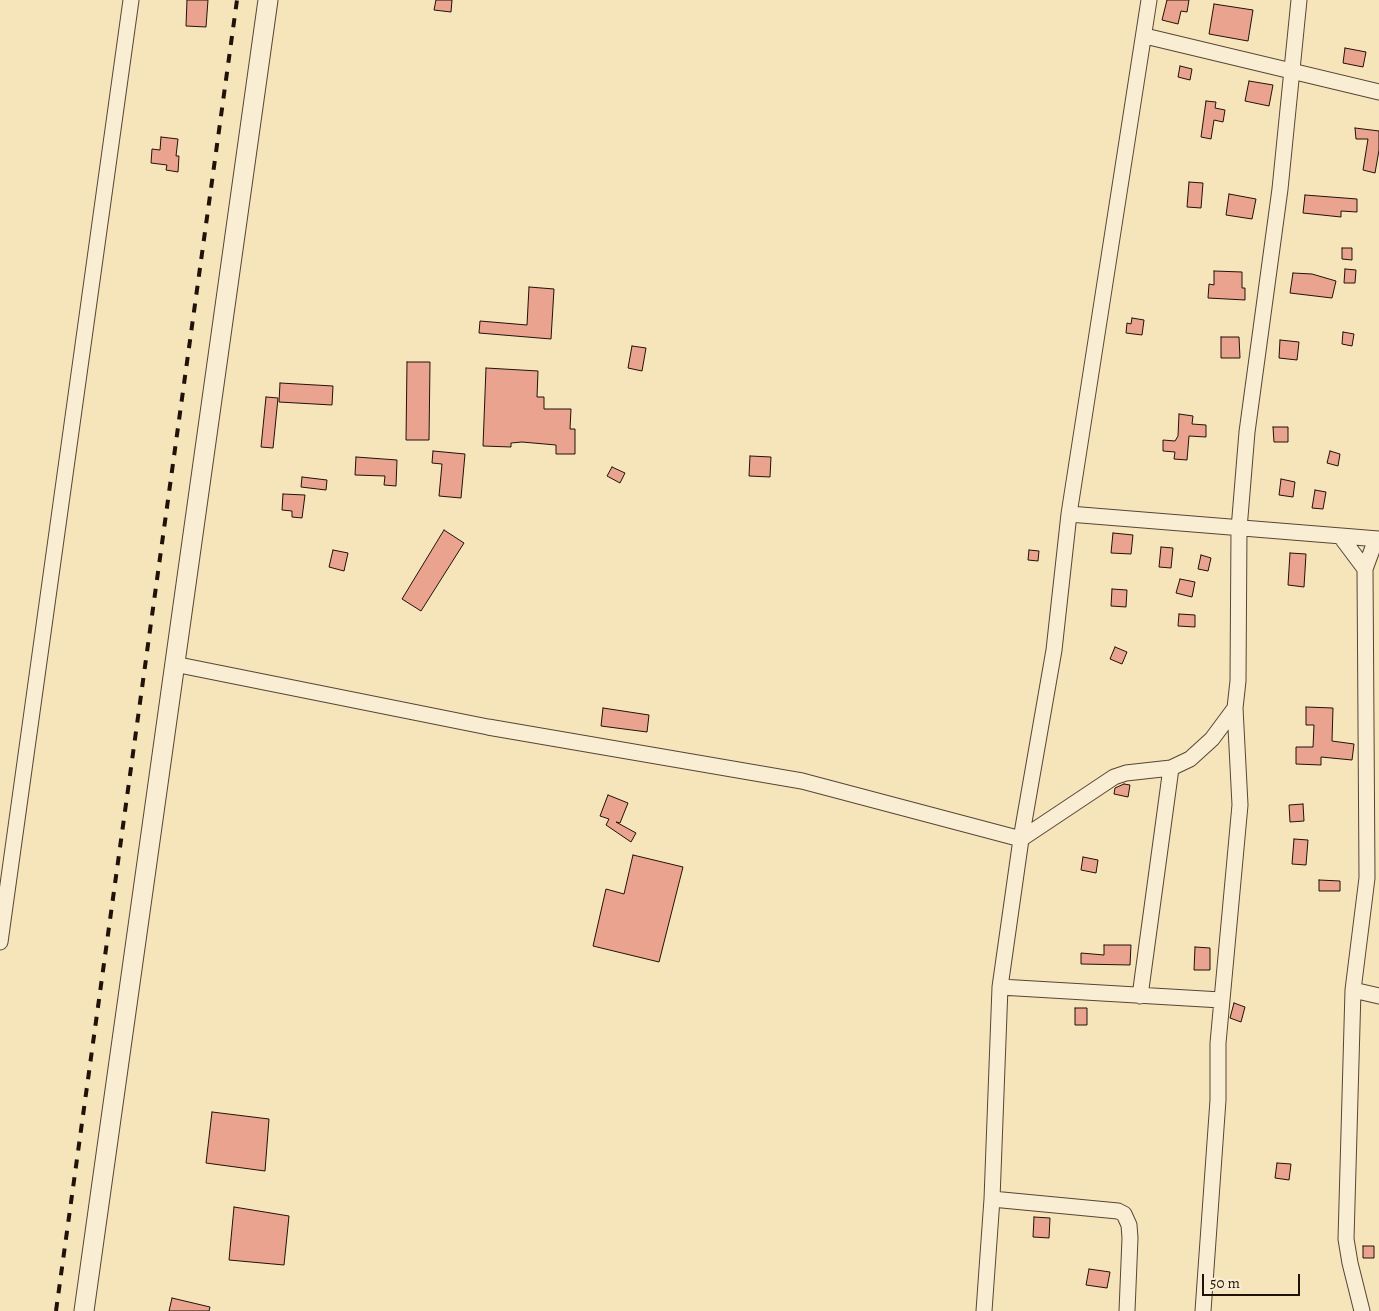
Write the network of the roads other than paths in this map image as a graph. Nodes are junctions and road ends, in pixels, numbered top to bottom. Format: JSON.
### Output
{"nodes":[{"id":1,"x":131,"y":0,"type":"edge"},
{"id":2,"x":268,"y":0,"type":"edge"},
{"id":3,"x":1149,"y":0,"type":"edge"},
{"id":4,"x":1299,"y":0,"type":"edge"},
{"id":5,"x":1145,"y":36,"type":"junction"},
{"id":6,"x":1291,"y":73,"type":"junction"},
{"id":7,"x":1379,"y":92,"type":"edge"},
{"id":8,"x":1069,"y":514,"type":"junction"},
{"id":9,"x":1239,"y":529,"type":"junction"},
{"id":10,"x":1341,"y":537,"type":"junction"},
{"id":11,"x":1378,"y":539,"type":"edge"},
{"id":12,"x":1365,"y":569,"type":"junction"},
{"id":13,"x":174,"y":664,"type":"junction"},
{"id":14,"x":1234,"y":708,"type":"junction"},
{"id":15,"x":1171,"y":768,"type":"junction"},
{"id":16,"x":1021,"y":839,"type":"junction"},
{"id":17,"x":0,"y":942,"type":"edge"},
{"id":18,"x":1000,"y":987,"type":"junction"},
{"id":19,"x":1353,"y":990,"type":"junction"},
{"id":20,"x":1140,"y":996,"type":"junction"},
{"id":21,"x":1379,"y":996,"type":"edge"},
{"id":22,"x":1221,"y":1000,"type":"junction"},
{"id":23,"x":992,"y":1199,"type":"junction"},
{"id":24,"x":84,"y":1311,"type":"edge"},
{"id":25,"x":984,"y":1311,"type":"edge"},
{"id":26,"x":1127,"y":1311,"type":"edge"},
{"id":27,"x":1203,"y":1311,"type":"edge"},
{"id":28,"x":1362,"y":1311,"type":"edge"}],
"edges":[{"from":1,"to":17,"type":"street"},
{"from":2,"to":13,"type":"street"},
{"from":3,"to":5,"type":"street"},
{"from":4,"to":6,"type":"street"},
{"from":5,"to":6,"type":"street"},
{"from":5,"to":8,"type":"street"},
{"from":6,"to":7,"type":"street"},
{"from":6,"to":9,"type":"street"},
{"from":8,"to":9,"type":"street"},
{"from":8,"to":16,"type":"street"},
{"from":9,"to":10,"type":"street"},
{"from":9,"to":14,"type":"street"},
{"from":10,"to":11,"type":"street"},
{"from":10,"to":12,"type":"street"},
{"from":11,"to":12,"type":"street"},
{"from":12,"to":19,"type":"street"},
{"from":13,"to":16,"type":"street"},
{"from":13,"to":24,"type":"street"},
{"from":14,"to":15,"type":"street"},
{"from":14,"to":22,"type":"street"},
{"from":15,"to":16,"type":"street"},
{"from":15,"to":20,"type":"street"},
{"from":16,"to":18,"type":"street"},
{"from":18,"to":20,"type":"street"},
{"from":18,"to":23,"type":"street"},
{"from":19,"to":21,"type":"street"},
{"from":19,"to":28,"type":"street"},
{"from":20,"to":22,"type":"street"},
{"from":22,"to":27,"type":"street"},
{"from":23,"to":25,"type":"street"},
{"from":23,"to":26,"type":"street"}]}
